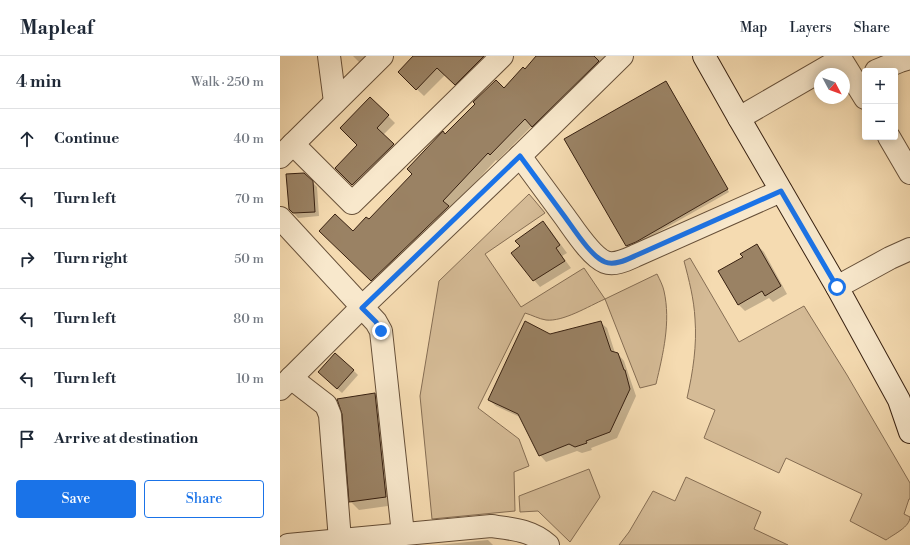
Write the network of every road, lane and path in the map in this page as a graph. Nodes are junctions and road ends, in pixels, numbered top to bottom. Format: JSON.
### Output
{"nodes":[{"id":1,"x":329,"y":56,"type":"edge"},
{"id":2,"x":382,"y":56,"type":"edge"},
{"id":3,"x":704,"y":56,"type":"edge"},
{"id":4,"x":840,"y":57,"type":"edge"},
{"id":5,"x":615,"y":58,"type":"edge"},
{"id":6,"x":910,"y":58,"type":"edge"},
{"id":7,"x":493,"y":59,"type":"edge"},
{"id":8,"x":883,"y":68,"type":"edge"},
{"id":9,"x":861,"y":84,"type":"edge"},
{"id":10,"x":334,"y":102,"type":"junction"},
{"id":11,"x":739,"y":118,"type":"junction"},
{"id":12,"x":891,"y":140,"type":"edge"},
{"id":13,"x":287,"y":150,"type":"edge"},
{"id":14,"x":520,"y":156,"type":"junction"},
{"id":15,"x":909,"y":169,"type":"edge"},
{"id":16,"x":781,"y":191,"type":"junction"},
{"id":17,"x":280,"y":218,"type":"edge"},
{"id":18,"x":910,"y":249,"type":"edge"},
{"id":19,"x":837,"y":287,"type":"junction"},
{"id":20,"x":362,"y":308,"type":"junction"},
{"id":21,"x":285,"y":384,"type":"edge"},
{"id":22,"x":904,"y":407,"type":"edge"},
{"id":23,"x":910,"y":432,"type":"edge"},
{"id":24,"x":403,"y":534,"type":"junction"},
{"id":25,"x":340,"y":540,"type":"junction"},
{"id":26,"x":288,"y":545,"type":"edge"},
{"id":27,"x":548,"y":545,"type":"edge"}],
"edges":[{"from":1,"to":10,"type":"street"},
{"from":2,"to":10,"type":"street"},
{"from":3,"to":11,"type":"street"},
{"from":4,"to":9,"type":"street"},
{"from":4,"to":11,"type":"street"},
{"from":5,"to":14,"type":"street"},
{"from":6,"to":8,"type":"street"},
{"from":7,"to":13,"type":"street"},
{"from":10,"to":13,"type":"street"},
{"from":11,"to":16,"type":"street"},
{"from":12,"to":15,"type":"street"},
{"from":14,"to":16,"type":"street"},
{"from":14,"to":20,"type":"street"},
{"from":16,"to":19,"type":"street"},
{"from":17,"to":20,"type":"street"},
{"from":18,"to":19,"type":"street"},
{"from":19,"to":22,"type":"street"},
{"from":20,"to":21,"type":"street"},
{"from":20,"to":24,"type":"street"},
{"from":21,"to":25,"type":"street"},
{"from":22,"to":23,"type":"street"},
{"from":24,"to":25,"type":"street"},
{"from":24,"to":27,"type":"street"},
{"from":25,"to":26,"type":"street"}]}
